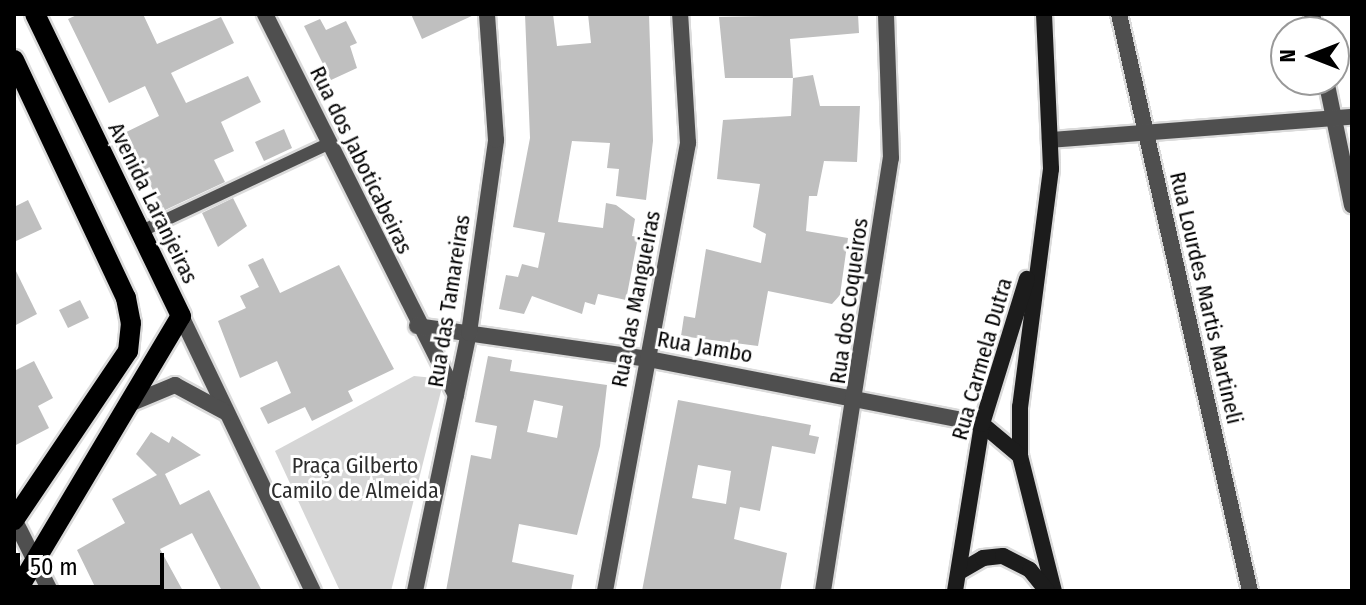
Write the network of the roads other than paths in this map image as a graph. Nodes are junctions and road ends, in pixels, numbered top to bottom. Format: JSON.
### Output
{"nodes":[{"id":1,"x":35,"y":14,"type":"edge"},
{"id":2,"x":265,"y":14,"type":"edge"},
{"id":3,"x":487,"y":14,"type":"edge"},
{"id":4,"x":680,"y":14,"type":"edge"},
{"id":5,"x":886,"y":14,"type":"edge"},
{"id":6,"x":1044,"y":14,"type":"edge"},
{"id":7,"x":1119,"y":14,"type":"edge"},
{"id":8,"x":14,"y":60,"type":"edge"},
{"id":9,"x":1329,"y":96,"type":"edge"},
{"id":10,"x":1352,"y":117,"type":"edge"},
{"id":11,"x":1334,"y":118,"type":"junction"},
{"id":12,"x":1145,"y":129,"type":"junction"},
{"id":13,"x":1050,"y":140,"type":"junction"},
{"id":14,"x":330,"y":143,"type":"junction"},
{"id":15,"x":1352,"y":205,"type":"edge"},
{"id":16,"x":142,"y":231,"type":"junction"},
{"id":17,"x":1041,"y":235,"type":"junction"},
{"id":18,"x":181,"y":316,"type":"junction"},
{"id":19,"x":417,"y":326,"type":"junction"},
{"id":20,"x":469,"y":333,"type":"junction"},
{"id":21,"x":648,"y":359,"type":"junction"},
{"id":22,"x":456,"y":395,"type":"junction"},
{"id":23,"x":857,"y":397,"type":"junction"},
{"id":24,"x":129,"y":404,"type":"junction"},
{"id":25,"x":227,"y":413,"type":"junction"},
{"id":26,"x":982,"y":424,"type":"junction"},
{"id":27,"x":1020,"y":456,"type":"junction"},
{"id":28,"x":14,"y":520,"type":"edge"},
{"id":29,"x":35,"y":561,"type":"junction"},
{"id":30,"x":959,"y":572,"type":"junction"},
{"id":31,"x":17,"y":591,"type":"edge"},
{"id":32,"x":50,"y":591,"type":"edge"},
{"id":33,"x":313,"y":591,"type":"edge"},
{"id":34,"x":415,"y":591,"type":"edge"},
{"id":35,"x":605,"y":591,"type":"edge"},
{"id":36,"x":823,"y":591,"type":"edge"},
{"id":37,"x":955,"y":591,"type":"edge"},
{"id":38,"x":1047,"y":591,"type":"edge"},
{"id":39,"x":1054,"y":591,"type":"edge"},
{"id":40,"x":1250,"y":591,"type":"edge"}],
"edges":[{"from":1,"to":16,"type":"main road","name":"Avenida Laranjeiras"},
{"from":2,"to":14,"type":"street","name":"Rua dos Jaboticabeiras"},
{"from":3,"to":20,"type":"street","name":"Rua das Tamareiras"},
{"from":4,"to":21,"type":"street","name":"Rua das Mangueiras"},
{"from":5,"to":23,"type":"street","name":"Rua dos Coqueiros"},
{"from":6,"to":13,"type":"main road"},
{"from":7,"to":12,"type":"street","name":"Rua Lourdes Martis Martineli"},
{"from":8,"to":28,"type":"main road"},
{"from":9,"to":11,"type":"street"},
{"from":10,"to":11,"type":"street"},
{"from":11,"to":12,"type":"street"},
{"from":11,"to":15,"type":"street"},
{"from":12,"to":13,"type":"street"},
{"from":12,"to":40,"type":"street","name":"Rua Lourdes Martis Martineli"},
{"from":13,"to":17,"type":"main road"},
{"from":14,"to":16,"type":"lane"},
{"from":14,"to":19,"type":"street","name":"Rua dos Jaboticabeiras"},
{"from":16,"to":18,"type":"main road","name":"Avenida Laranjeiras"},
{"from":17,"to":26,"type":"main road","name":"Rua Carmela Dutra"},
{"from":17,"to":27,"type":"main road"},
{"from":18,"to":24,"type":"main road"},
{"from":18,"to":25,"type":"street","name":"Avenida Laranjeiras"},
{"from":19,"to":20,"type":"street","name":"Rua Jambo"},
{"from":19,"to":22,"type":"street","name":"Rua dos Jaboticabeiras"},
{"from":20,"to":21,"type":"street","name":"Rua Jambo"},
{"from":20,"to":22,"type":"street","name":"Rua das Tamareiras"},
{"from":21,"to":23,"type":"street","name":"Rua Jambo"},
{"from":21,"to":35,"type":"street","name":"Rua das Mangueiras"},
{"from":22,"to":34,"type":"street","name":"Rua das Tamareiras"},
{"from":23,"to":26,"type":"street","name":"Rua Jambo"},
{"from":23,"to":36,"type":"street","name":"Rua dos Coqueiros"},
{"from":24,"to":25,"type":"street"},
{"from":24,"to":29,"type":"main road"},
{"from":25,"to":33,"type":"street","name":"Avenida Laranjeiras"},
{"from":26,"to":27,"type":"main road"},
{"from":26,"to":30,"type":"main road","name":"Rua Carmela Dutra"},
{"from":27,"to":39,"type":"main road"},
{"from":28,"to":29,"type":"street"},
{"from":29,"to":31,"type":"main road"},
{"from":29,"to":32,"type":"street"},
{"from":30,"to":37,"type":"main road","name":"Rua Carmela Dutra"},
{"from":30,"to":38,"type":"main road"}]}
